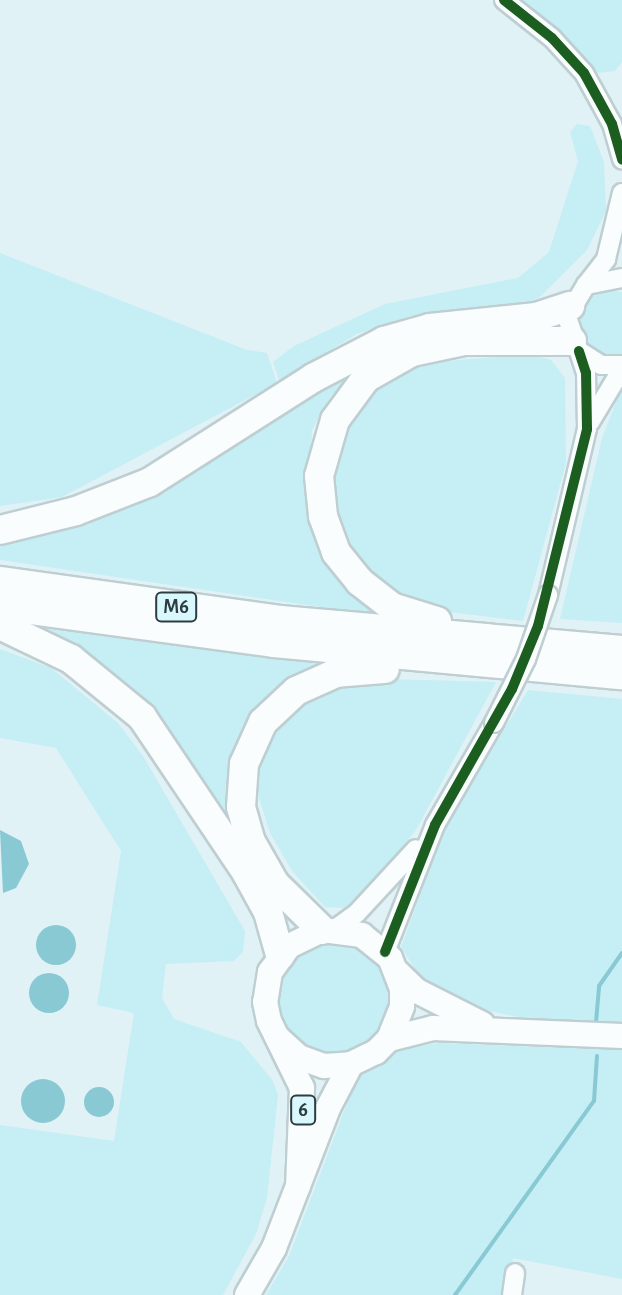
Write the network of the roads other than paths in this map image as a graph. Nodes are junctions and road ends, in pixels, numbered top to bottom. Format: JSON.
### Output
{"nodes":[{"id":1,"x":504,"y":0,"type":"edge"},
{"id":2,"x":622,"y":160,"type":"edge"},
{"id":3,"x":622,"y":193,"type":"edge"},
{"id":4,"x":622,"y":278,"type":"edge"},
{"id":5,"x":578,"y":295,"type":"junction"},
{"id":6,"x":575,"y":346,"type":"junction"},
{"id":7,"x":622,"y":367,"type":"edge"},
{"id":8,"x":587,"y":429,"type":"junction"},
{"id":9,"x":0,"y":530,"type":"edge"},
{"id":10,"x":0,"y":581,"type":"edge"},
{"id":11,"x":0,"y":606,"type":"edge"},
{"id":12,"x":0,"y":625,"type":"edge"},
{"id":13,"x":515,"y":642,"type":"junction"},
{"id":14,"x":622,"y":650,"type":"edge"},
{"id":15,"x":498,"y":665,"type":"junction"},
{"id":16,"x":622,"y":675,"type":"edge"},
{"id":17,"x":435,"y":825,"type":"junction"},
{"id":18,"x":328,"y":930,"type":"junction"},
{"id":19,"x":280,"y":955,"type":"junction"},
{"id":20,"x":391,"y":962,"type":"junction"},
{"id":21,"x":495,"y":1029,"type":"junction"},
{"id":22,"x":622,"y":1036,"type":"edge"},
{"id":23,"x":279,"y":1039,"type":"junction"},
{"id":24,"x":389,"y":1039,"type":"junction"},
{"id":25,"x":351,"y":1064,"type":"junction"},
{"id":26,"x":298,"y":1186,"type":"junction"},
{"id":27,"x":515,"y":1273,"type":"dead end"},
{"id":28,"x":247,"y":1295,"type":"edge"},
{"id":29,"x":512,"y":1295,"type":"edge"}],
"edges":[{"from":1,"to":2,"type":"street"},
{"from":3,"to":5,"type":"street"},
{"from":4,"to":5,"type":"street"},
{"from":5,"to":6,"type":"street"},
{"from":5,"to":9,"type":"highway"},
{"from":6,"to":7,"type":"street"},
{"from":6,"to":8,"type":"street"},
{"from":6,"to":13,"type":"highway"},
{"from":7,"to":8,"type":"street"},
{"from":8,"to":17,"type":"street","bridge":true},
{"from":10,"to":13,"type":"highway","number":"M6"},
{"from":11,"to":15,"type":"highway","number":"M6"},
{"from":12,"to":19,"type":"highway"},
{"from":13,"to":14,"type":"highway","number":"M6"},
{"from":15,"to":16,"type":"highway","number":"M6"},
{"from":15,"to":18,"type":"highway"},
{"from":17,"to":18,"type":"street"},
{"from":17,"to":20,"type":"street"},
{"from":18,"to":19,"type":"main road"},
{"from":18,"to":20,"type":"main road"},
{"from":19,"to":23,"type":"main road","number":"6"},
{"from":20,"to":21,"type":"main road"},
{"from":20,"to":24,"type":"main road"},
{"from":21,"to":22,"type":"main road"},
{"from":21,"to":24,"type":"main road"},
{"from":23,"to":25,"type":"main road","number":"6"},
{"from":23,"to":26,"type":"main road","number":"6"},
{"from":24,"to":25,"type":"main road"},
{"from":25,"to":26,"type":"main road","number":"6"},
{"from":26,"to":28,"type":"main road","number":"6"},
{"from":27,"to":29,"type":"street"}]}
